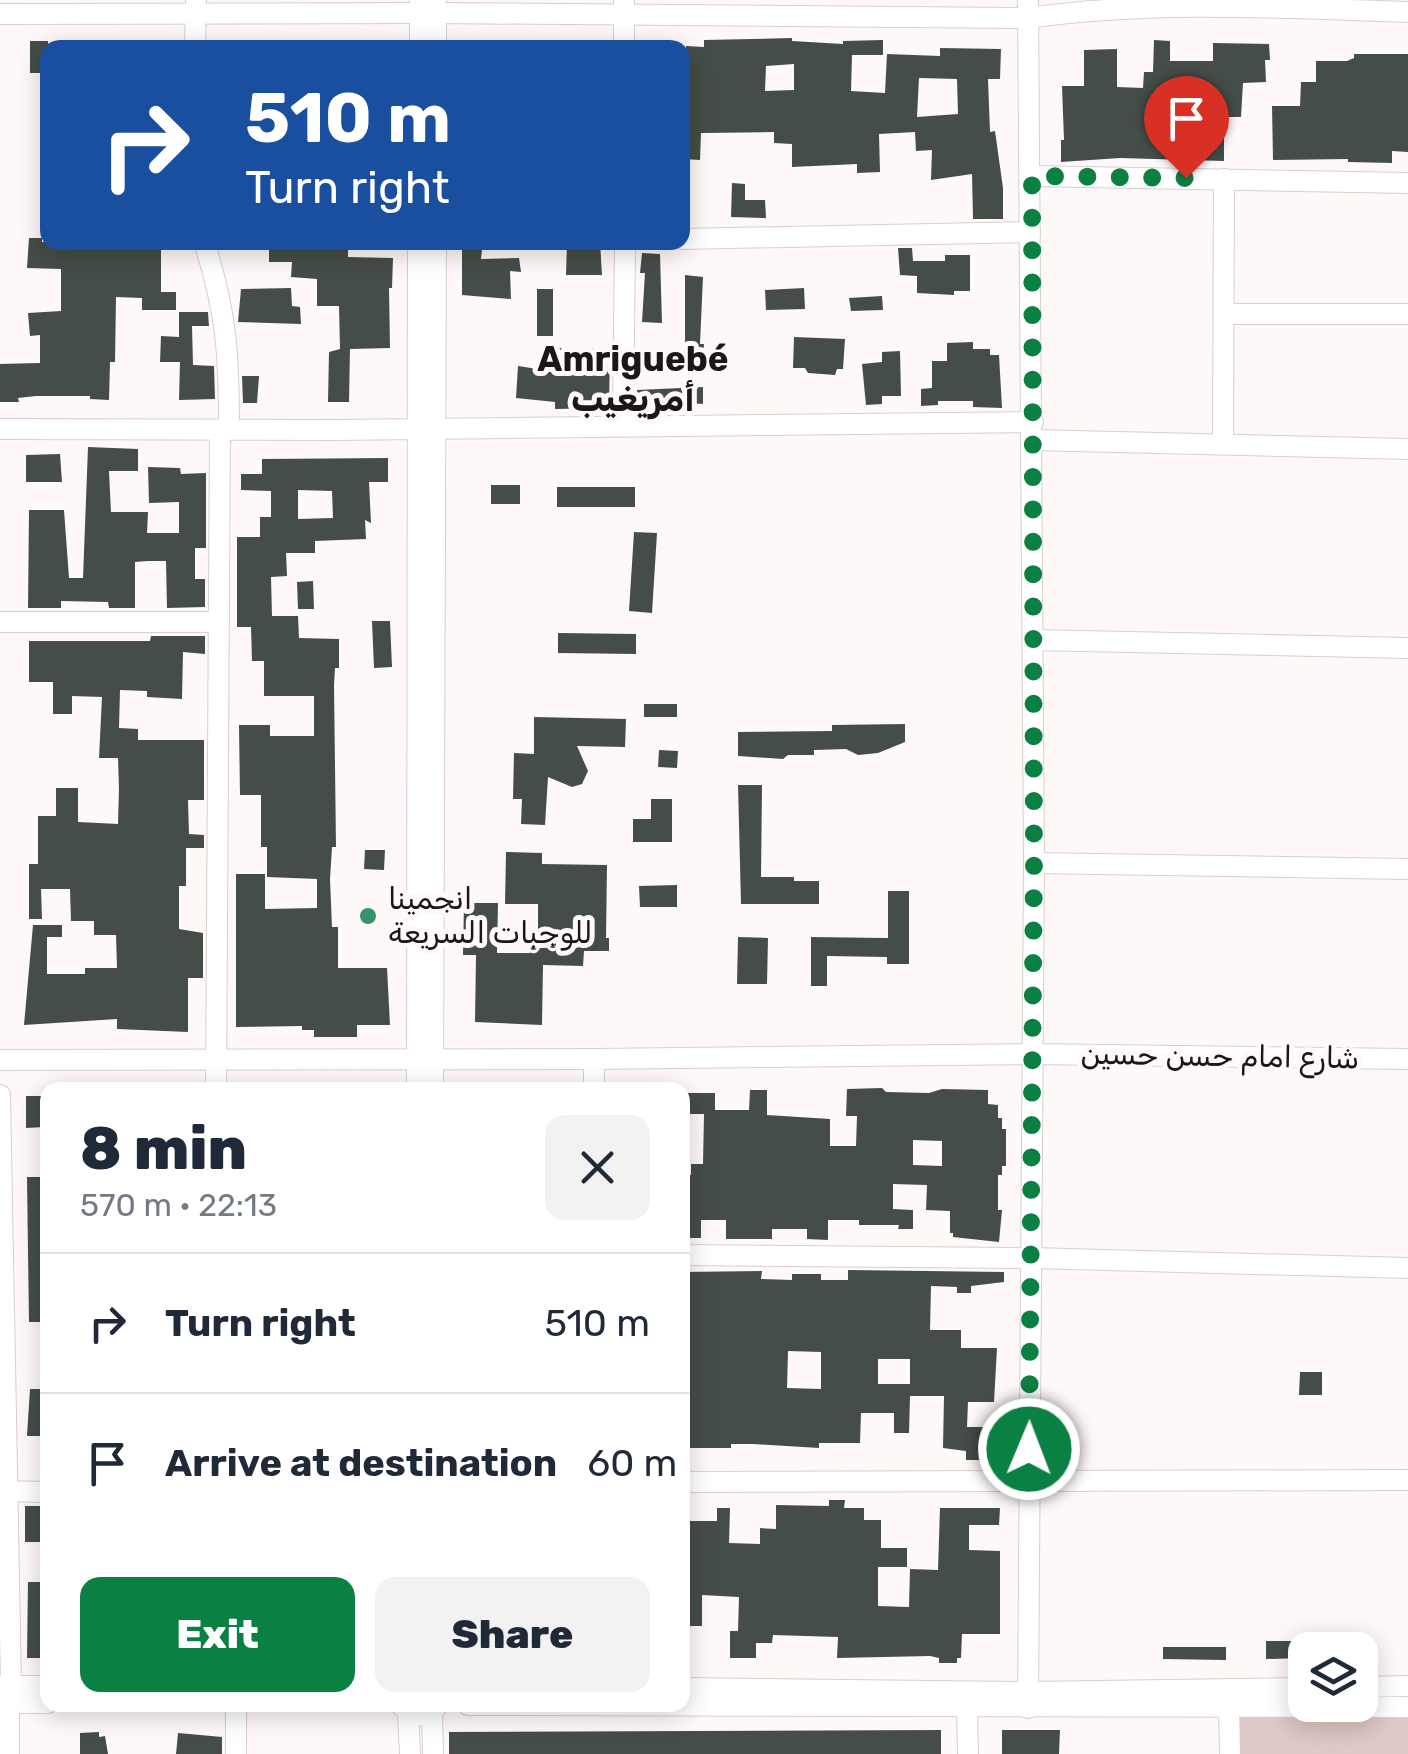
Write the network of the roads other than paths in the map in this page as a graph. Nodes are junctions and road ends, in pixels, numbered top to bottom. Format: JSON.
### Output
{"nodes":[{"id":1,"x":1234,"y":3,"type":"edge"},
{"id":2,"x":428,"y":6,"type":"edge"},
{"id":3,"x":196,"y":8,"type":"edge"},
{"id":4,"x":624,"y":8,"type":"edge"},
{"id":5,"x":1028,"y":9,"type":"edge"},
{"id":6,"x":1408,"y":12,"type":"edge"},
{"id":7,"x":0,"y":14,"type":"edge"},
{"id":8,"x":195,"y":40,"type":"edge"},
{"id":9,"x":422,"y":40,"type":"edge"},
{"id":10,"x":434,"y":40,"type":"edge"},
{"id":11,"x":624,"y":40,"type":"edge"},
{"id":12,"x":1032,"y":176,"type":"junction"},
{"id":13,"x":1224,"y":179,"type":"junction"},
{"id":14,"x":1408,"y":183,"type":"edge"},
{"id":15,"x":1030,"y":232,"type":"junction"},
{"id":16,"x":690,"y":238,"type":"edge"},
{"id":17,"x":206,"y":250,"type":"edge"},
{"id":18,"x":418,"y":250,"type":"edge"},
{"id":19,"x":436,"y":250,"type":"edge"},
{"id":20,"x":625,"y":250,"type":"edge"},
{"id":21,"x":1224,"y":314,"type":"junction"},
{"id":22,"x":1408,"y":314,"type":"edge"},
{"id":23,"x":623,"y":426,"type":"junction"},
{"id":24,"x":426,"y":428,"type":"junction"},
{"id":25,"x":0,"y":429,"type":"edge"},
{"id":26,"x":224,"y":429,"type":"junction"},
{"id":27,"x":1033,"y":431,"type":"junction"},
{"id":28,"x":1224,"y":444,"type":"junction"},
{"id":29,"x":1408,"y":450,"type":"edge"},
{"id":30,"x":0,"y":622,"type":"edge"},
{"id":31,"x":218,"y":622,"type":"junction"},
{"id":32,"x":1032,"y":640,"type":"junction"},
{"id":33,"x":1408,"y":648,"type":"edge"},
{"id":34,"x":1034,"y":863,"type":"junction"},
{"id":35,"x":1408,"y":869,"type":"edge"},
{"id":36,"x":1032,"y":1054,"type":"junction"},
{"id":37,"x":425,"y":1059,"type":"junction"},
{"id":38,"x":1408,"y":1059,"type":"edge"},
{"id":39,"x":0,"y":1060,"type":"edge"},
{"id":40,"x":594,"y":1060,"type":"junction"},
{"id":41,"x":216,"y":1061,"type":"junction"},
{"id":42,"x":216,"y":1082,"type":"edge"},
{"id":43,"x":419,"y":1082,"type":"edge"},
{"id":44,"x":431,"y":1082,"type":"edge"},
{"id":45,"x":594,"y":1082,"type":"edge"},
{"id":46,"x":0,"y":1095,"type":"edge"},
{"id":47,"x":690,"y":1256,"type":"edge"},
{"id":48,"x":1030,"y":1258,"type":"junction"},
{"id":49,"x":1408,"y":1268,"type":"edge"},
{"id":50,"x":1408,"y":1480,"type":"edge"},
{"id":51,"x":690,"y":1482,"type":"edge"},
{"id":52,"x":1028,"y":1482,"type":"junction"},
{"id":53,"x":4,"y":1491,"type":"edge"},
{"id":54,"x":40,"y":1492,"type":"edge"},
{"id":55,"x":1408,"y":1686,"type":"edge"},
{"id":56,"x":40,"y":1687,"type":"edge"},
{"id":57,"x":1378,"y":1687,"type":"edge"},
{"id":58,"x":690,"y":1688,"type":"edge"},
{"id":59,"x":1288,"y":1689,"type":"edge"},
{"id":60,"x":5,"y":1694,"type":"edge"},
{"id":61,"x":1028,"y":1700,"type":"junction"},
{"id":62,"x":40,"y":1701,"type":"edge"},
{"id":63,"x":690,"y":1706,"type":"edge"},
{"id":64,"x":1230,"y":1707,"type":"junction"},
{"id":65,"x":1408,"y":1707,"type":"edge"},
{"id":66,"x":967,"y":1708,"type":"junction"},
{"id":67,"x":236,"y":1712,"type":"edge"},
{"id":68,"x":404,"y":1712,"type":"edge"},
{"id":69,"x":435,"y":1712,"type":"edge"},
{"id":70,"x":9,"y":1754,"type":"edge"},
{"id":71,"x":236,"y":1754,"type":"edge"},
{"id":72,"x":410,"y":1754,"type":"edge"},
{"id":73,"x":433,"y":1754,"type":"edge"},
{"id":74,"x":968,"y":1754,"type":"edge"},
{"id":75,"x":1230,"y":1754,"type":"edge"}],
"edges":[{"from":1,"to":5,"type":"street"},
{"from":1,"to":6,"type":"street"},
{"from":2,"to":3,"type":"street"},
{"from":2,"to":4,"type":"street"},
{"from":2,"to":9,"type":"street"},
{"from":2,"to":10,"type":"street"},
{"from":3,"to":7,"type":"street"},
{"from":3,"to":8,"type":"street"},
{"from":4,"to":5,"type":"street"},
{"from":4,"to":11,"type":"street"},
{"from":5,"to":12,"type":"street"},
{"from":12,"to":13,"type":"street"},
{"from":12,"to":15,"type":"street"},
{"from":13,"to":14,"type":"street"},
{"from":13,"to":21,"type":"street"},
{"from":15,"to":16,"type":"street"},
{"from":15,"to":27,"type":"street"},
{"from":17,"to":26,"type":"street"},
{"from":18,"to":24,"type":"street"},
{"from":19,"to":24,"type":"street"},
{"from":20,"to":23,"type":"street"},
{"from":21,"to":22,"type":"street"},
{"from":21,"to":28,"type":"street"},
{"from":23,"to":24,"type":"street"},
{"from":23,"to":27,"type":"street"},
{"from":24,"to":26,"type":"street"},
{"from":24,"to":37,"type":"street"},
{"from":25,"to":26,"type":"street"},
{"from":26,"to":31,"type":"street"},
{"from":27,"to":28,"type":"street"},
{"from":27,"to":32,"type":"street"},
{"from":28,"to":29,"type":"street"},
{"from":30,"to":31,"type":"street"},
{"from":31,"to":41,"type":"street"},
{"from":32,"to":33,"type":"street"},
{"from":32,"to":34,"type":"street"},
{"from":34,"to":35,"type":"street"},
{"from":34,"to":36,"type":"street"},
{"from":36,"to":38,"type":"street","name":"شارع امام حسن حسين"},
{"from":36,"to":40,"type":"street","name":"شارع امام حسن حسين"},
{"from":36,"to":48,"type":"street"},
{"from":37,"to":40,"type":"street","name":"شارع امام حسن حسين"},
{"from":37,"to":41,"type":"street","name":"شارع امام حسن حسين"},
{"from":37,"to":43,"type":"street"},
{"from":37,"to":44,"type":"street"},
{"from":39,"to":41,"type":"street","name":"شارع امام حسن حسين"},
{"from":40,"to":45,"type":"street"},
{"from":41,"to":42,"type":"street"},
{"from":46,"to":53,"type":"street"},
{"from":47,"to":48,"type":"street"},
{"from":48,"to":49,"type":"street"},
{"from":48,"to":52,"type":"street"},
{"from":50,"to":52,"type":"street"},
{"from":51,"to":52,"type":"street"},
{"from":52,"to":61,"type":"street"},
{"from":53,"to":54,"type":"street"},
{"from":53,"to":60,"type":"street"},
{"from":55,"to":57,"type":"street"},
{"from":56,"to":60,"type":"street"},
{"from":58,"to":61,"type":"street"},
{"from":59,"to":61,"type":"street"},
{"from":60,"to":62,"type":"street"},
{"from":60,"to":70,"type":"street"},
{"from":61,"to":64,"type":"street"},
{"from":61,"to":66,"type":"street"},
{"from":63,"to":66,"type":"street"},
{"from":64,"to":65,"type":"street"},
{"from":64,"to":75,"type":"street"},
{"from":66,"to":74,"type":"street"},
{"from":67,"to":71,"type":"street"},
{"from":68,"to":72,"type":"street"},
{"from":69,"to":73,"type":"street"}]}
